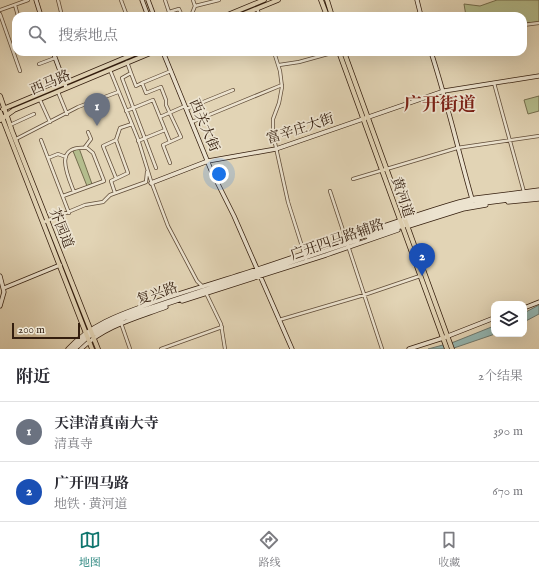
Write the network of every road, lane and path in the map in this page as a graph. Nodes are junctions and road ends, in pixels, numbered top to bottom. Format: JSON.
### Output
{"nodes":[{"id":1,"x":28,"y":0,"type":"edge"},
{"id":2,"x":37,"y":0,"type":"edge"},
{"id":3,"x":58,"y":0,"type":"edge"},
{"id":4,"x":121,"y":0,"type":"edge"},
{"id":5,"x":142,"y":0,"type":"edge"},
{"id":6,"x":148,"y":0,"type":"edge"},
{"id":7,"x":164,"y":0,"type":"edge"},
{"id":8,"x":193,"y":0,"type":"edge"},
{"id":9,"x":219,"y":0,"type":"edge"},
{"id":10,"x":264,"y":0,"type":"edge"},
{"id":11,"x":278,"y":0,"type":"edge"},
{"id":12,"x":321,"y":0,"type":"edge"},
{"id":13,"x":326,"y":0,"type":"edge"},
{"id":14,"x":417,"y":0,"type":"edge"},
{"id":15,"x":255,"y":2,"type":"edge"},
{"id":16,"x":15,"y":5,"type":"junction"},
{"id":17,"x":196,"y":6,"type":"junction"},
{"id":18,"x":257,"y":9,"type":"junction"},
{"id":19,"x":0,"y":10,"type":"edge"},
{"id":20,"x":17,"y":12,"type":"edge"},
{"id":21,"x":41,"y":12,"type":"edge"},
{"id":22,"x":61,"y":12,"type":"edge"},
{"id":23,"x":126,"y":12,"type":"edge"},
{"id":24,"x":146,"y":12,"type":"edge"},
{"id":25,"x":152,"y":12,"type":"edge"},
{"id":26,"x":169,"y":12,"type":"edge"},
{"id":27,"x":169,"y":12,"type":"edge"},
{"id":28,"x":180,"y":12,"type":"edge"},
{"id":29,"x":193,"y":12,"type":"edge"},
{"id":30,"x":234,"y":12,"type":"edge"},
{"id":31,"x":249,"y":12,"type":"edge"},
{"id":32,"x":258,"y":12,"type":"edge"},
{"id":33,"x":326,"y":12,"type":"edge"},
{"id":34,"x":330,"y":12,"type":"edge"},
{"id":35,"x":420,"y":12,"type":"edge"},
{"id":36,"x":0,"y":14,"type":"edge"},
{"id":37,"x":539,"y":23,"type":"edge"},
{"id":38,"x":527,"y":24,"type":"edge"},
{"id":39,"x":12,"y":48,"type":"edge"},
{"id":40,"x":15,"y":56,"type":"edge"},
{"id":41,"x":55,"y":56,"type":"edge"},
{"id":42,"x":130,"y":56,"type":"edge"},
{"id":43,"x":143,"y":56,"type":"edge"},
{"id":44,"x":165,"y":56,"type":"edge"},
{"id":45,"x":276,"y":56,"type":"edge"},
{"id":46,"x":321,"y":56,"type":"edge"},
{"id":47,"x":341,"y":56,"type":"edge"},
{"id":48,"x":345,"y":56,"type":"edge"},
{"id":49,"x":432,"y":56,"type":"edge"},
{"id":50,"x":55,"y":58,"type":"joint"},
{"id":51,"x":127,"y":62,"type":"junction"},
{"id":52,"x":39,"y":64,"type":"dead end"},
{"id":53,"x":279,"y":65,"type":"junction"},
{"id":54,"x":110,"y":70,"type":"junction"},
{"id":55,"x":20,"y":71,"type":"dead end"},
{"id":56,"x":171,"y":71,"type":"junction"},
{"id":57,"x":131,"y":74,"type":"junction"},
{"id":58,"x":539,"y":76,"type":"edge"},
{"id":59,"x":142,"y":83,"type":"junction"},
{"id":60,"x":494,"y":83,"type":"junction"},
{"id":61,"x":66,"y":85,"type":"junction"},
{"id":62,"x":282,"y":85,"type":"junction"},
{"id":63,"x":233,"y":90,"type":"dead end"},
{"id":64,"x":58,"y":91,"type":"junction"},
{"id":65,"x":444,"y":91,"type":"junction"},
{"id":66,"x":118,"y":92,"type":"junction"},
{"id":67,"x":0,"y":96,"type":"edge"},
{"id":68,"x":39,"y":99,"type":"junction"},
{"id":69,"x":134,"y":108,"type":"junction"},
{"id":70,"x":186,"y":108,"type":"junction"},
{"id":71,"x":1,"y":111,"type":"edge"},
{"id":72,"x":126,"y":111,"type":"junction"},
{"id":73,"x":169,"y":113,"type":"junction"},
{"id":74,"x":34,"y":114,"type":"dead end"},
{"id":75,"x":67,"y":114,"type":"junction"},
{"id":76,"x":160,"y":117,"type":"junction"},
{"id":77,"x":365,"y":117,"type":"junction"},
{"id":78,"x":3,"y":118,"type":"edge"},
{"id":79,"x":50,"y":122,"type":"junction"},
{"id":80,"x":192,"y":122,"type":"junction"},
{"id":81,"x":132,"y":124,"type":"junction"},
{"id":82,"x":9,"y":125,"type":"junction"},
{"id":83,"x":165,"y":130,"type":"junction"},
{"id":84,"x":88,"y":132,"type":"dead end"},
{"id":85,"x":539,"y":136,"type":"edge"},
{"id":86,"x":146,"y":138,"type":"junction"},
{"id":87,"x":15,"y":140,"type":"junction"},
{"id":88,"x":41,"y":140,"type":"dead end"},
{"id":89,"x":116,"y":140,"type":"junction"},
{"id":90,"x":510,"y":140,"type":"junction"},
{"id":91,"x":138,"y":141,"type":"junction"},
{"id":92,"x":170,"y":142,"type":"junction"},
{"id":93,"x":85,"y":148,"type":"junction"},
{"id":94,"x":457,"y":148,"type":"junction"},
{"id":95,"x":276,"y":149,"type":"junction"},
{"id":96,"x":66,"y":157,"type":"junction"},
{"id":97,"x":48,"y":158,"type":"junction"},
{"id":98,"x":208,"y":161,"type":"junction"},
{"id":99,"x":170,"y":163,"type":"dead end"},
{"id":100,"x":156,"y":168,"type":"dead end"},
{"id":101,"x":383,"y":168,"type":"junction"},
{"id":102,"x":147,"y":171,"type":"junction"},
{"id":103,"x":116,"y":178,"type":"junction"},
{"id":104,"x":353,"y":179,"type":"dead end"},
{"id":105,"x":151,"y":183,"type":"junction"},
{"id":106,"x":330,"y":191,"type":"dead end"},
{"id":107,"x":74,"y":192,"type":"junction"},
{"id":108,"x":524,"y":192,"type":"junction"},
{"id":109,"x":115,"y":193,"type":"junction"},
{"id":110,"x":539,"y":195,"type":"edge"},
{"id":111,"x":63,"y":196,"type":"junction"},
{"id":112,"x":472,"y":203,"type":"junction"},
{"id":113,"x":69,"y":213,"type":"junction"},
{"id":114,"x":46,"y":222,"type":"junction"},
{"id":115,"x":403,"y":224,"type":"junction"},
{"id":116,"x":347,"y":243,"type":"junction"},
{"id":117,"x":305,"y":257,"type":"junction"},
{"id":118,"x":61,"y":265,"type":"junction"},
{"id":119,"x":258,"y":273,"type":"junction"},
{"id":120,"x":0,"y":276,"type":"edge"},
{"id":121,"x":420,"y":276,"type":"junction"},
{"id":122,"x":4,"y":290,"type":"junction"},
{"id":123,"x":204,"y":290,"type":"junction"},
{"id":124,"x":364,"y":295,"type":"junction"},
{"id":125,"x":539,"y":301,"type":"edge"},
{"id":126,"x":0,"y":306,"type":"edge"},
{"id":127,"x":527,"y":306,"type":"edge"},
{"id":128,"x":113,"y":317,"type":"junction"},
{"id":129,"x":122,"y":317,"type":"junction"},
{"id":130,"x":279,"y":320,"type":"junction"},
{"id":131,"x":491,"y":320,"type":"edge"},
{"id":132,"x":121,"y":323,"type":"junction"},
{"id":133,"x":222,"y":327,"type":"junction"},
{"id":134,"x":92,"y":334,"type":"junction"},
{"id":135,"x":88,"y":336,"type":"junction"},
{"id":136,"x":446,"y":340,"type":"junction"},
{"id":137,"x":68,"y":349,"type":"edge"},
{"id":138,"x":71,"y":349,"type":"edge"},
{"id":139,"x":75,"y":349,"type":"edge"},
{"id":140,"x":80,"y":349,"type":"edge"},
{"id":141,"x":92,"y":349,"type":"edge"},
{"id":142,"x":98,"y":349,"type":"edge"},
{"id":143,"x":130,"y":349,"type":"edge"},
{"id":144,"x":161,"y":349,"type":"edge"},
{"id":145,"x":225,"y":349,"type":"edge"},
{"id":146,"x":292,"y":349,"type":"edge"},
{"id":147,"x":382,"y":349,"type":"edge"},
{"id":148,"x":409,"y":349,"type":"edge"},
{"id":149,"x":416,"y":349,"type":"edge"},
{"id":150,"x":447,"y":349,"type":"edge"},
{"id":151,"x":452,"y":349,"type":"edge"}],
"edges":[{"from":1,"to":16,"type":"street"},
{"from":2,"to":21,"type":"street"},
{"from":3,"to":22,"type":"street"},
{"from":4,"to":23,"type":"street"},
{"from":5,"to":24,"type":"street"},
{"from":6,"to":25,"type":"street"},
{"from":7,"to":26,"type":"street"},
{"from":8,"to":17,"type":"street"},
{"from":9,"to":17,"type":"street"},
{"from":10,"to":15,"type":"main road"},
{"from":11,"to":18,"type":"main road"},
{"from":12,"to":33,"type":"main road"},
{"from":13,"to":34,"type":"main road"},
{"from":14,"to":35,"type":"street"},
{"from":15,"to":18,"type":"street"},
{"from":15,"to":30,"type":"main road"},
{"from":16,"to":19,"type":"street"},
{"from":16,"to":20,"type":"street"},
{"from":17,"to":29,"type":"street"},
{"from":18,"to":31,"type":"main road"},
{"from":18,"to":32,"type":"street"},
{"from":27,"to":28,"type":"street"},
{"from":36,"to":39,"type":"street"},
{"from":37,"to":38,"type":"street"},
{"from":40,"to":55,"type":"street"},
{"from":41,"to":61,"type":"street"},
{"from":42,"to":61,"type":"main road","name":"西马路"},
{"from":43,"to":51,"type":"main road","name":"西马路"},
{"from":44,"to":56,"type":"street","name":"西关大街"},
{"from":45,"to":53,"type":"street"},
{"from":46,"to":53,"type":"street"},
{"from":47,"to":77,"type":"main road","name":"黄河道"},
{"from":48,"to":77,"type":"main road","name":"黄河道"},
{"from":49,"to":65,"type":"street"},
{"from":50,"to":52,"type":"street"},
{"from":50,"to":61,"type":"street"},
{"from":51,"to":54,"type":"main road","name":"西马路"},
{"from":51,"to":57,"type":"street"},
{"from":53,"to":62,"type":"street"},
{"from":54,"to":61,"type":"main road","name":"西马路"},
{"from":54,"to":66,"type":"street"},
{"from":56,"to":59,"type":"street"},
{"from":56,"to":70,"type":"street","name":"西关大街"},
{"from":57,"to":59,"type":"street"},
{"from":57,"to":69,"type":"street"},
{"from":58,"to":60,"type":"street","name":"富辛庄大街"},
{"from":59,"to":73,"type":"street"},
{"from":60,"to":65,"type":"street","name":"富辛庄大街"},
{"from":60,"to":90,"type":"street"},
{"from":61,"to":64,"type":"main road","name":"西马路"},
{"from":61,"to":71,"type":"main road","name":"西马路"},
{"from":62,"to":80,"type":"street"},
{"from":62,"to":95,"type":"street"},
{"from":63,"to":70,"type":"street"},
{"from":64,"to":68,"type":"main road","name":"西马路"},
{"from":64,"to":75,"type":"street"},
{"from":65,"to":77,"type":"street","name":"富辛庄大街"},
{"from":65,"to":94,"type":"street"},
{"from":66,"to":72,"type":"street"},
{"from":66,"to":75,"type":"street"},
{"from":67,"to":71,"type":"main road"},
{"from":68,"to":78,"type":"main road","name":"西马路"},
{"from":68,"to":79,"type":"street"},
{"from":69,"to":72,"type":"street"},
{"from":69,"to":76,"type":"street"},
{"from":69,"to":86,"type":"street"},
{"from":70,"to":73,"type":"street"},
{"from":70,"to":80,"type":"street","name":"西关大街"},
{"from":71,"to":78,"type":"main road"},
{"from":72,"to":81,"type":"street"},
{"from":73,"to":76,"type":"street"},
{"from":73,"to":92,"type":"street"},
{"from":74,"to":82,"type":"street"},
{"from":75,"to":79,"type":"street"},
{"from":76,"to":83,"type":"street"},
{"from":77,"to":95,"type":"street","name":"富辛庄大街"},
{"from":77,"to":101,"type":"main road","name":"黄河道"},
{"from":78,"to":82,"type":"main road","name":"芥园道"},
{"from":78,"to":114,"type":"main road","name":"芥园道"},
{"from":79,"to":87,"type":"street"},
{"from":80,"to":98,"type":"street","name":"西关大街"},
{"from":81,"to":89,"type":"street"},
{"from":81,"to":91,"type":"street"},
{"from":82,"to":87,"type":"main road","name":"芥园道"},
{"from":83,"to":86,"type":"street"},
{"from":83,"to":92,"type":"street"},
{"from":84,"to":93,"type":"street"},
{"from":85,"to":90,"type":"street"},
{"from":86,"to":91,"type":"street"},
{"from":86,"to":100,"type":"street"},
{"from":87,"to":114,"type":"main road","name":"芥园道"},
{"from":88,"to":97,"type":"street"},
{"from":89,"to":103,"type":"street"},
{"from":89,"to":103,"type":"street"},
{"from":90,"to":94,"type":"street"},
{"from":90,"to":108,"type":"street"},
{"from":91,"to":102,"type":"street"},
{"from":92,"to":99,"type":"street"},
{"from":93,"to":96,"type":"street"},
{"from":93,"to":107,"type":"street"},
{"from":94,"to":101,"type":"street"},
{"from":94,"to":112,"type":"street"},
{"from":95,"to":98,"type":"street","name":"富辛庄大街"},
{"from":95,"to":117,"type":"street"},
{"from":96,"to":97,"type":"street"},
{"from":96,"to":107,"type":"street"},
{"from":97,"to":111,"type":"street"},
{"from":98,"to":105,"type":"street","name":"富辛庄大街"},
{"from":98,"to":119,"type":"street","name":"西关大街"},
{"from":101,"to":104,"type":"street"},
{"from":101,"to":115,"type":"main road","name":"黄河道"},
{"from":102,"to":105,"type":"street"},
{"from":102,"to":109,"type":"street"},
{"from":103,"to":109,"type":"street"},
{"from":105,"to":123,"type":"street"},
{"from":106,"to":116,"type":"street"},
{"from":107,"to":111,"type":"street"},
{"from":108,"to":110,"type":"street"},
{"from":108,"to":112,"type":"street"},
{"from":109,"to":113,"type":"street"},
{"from":110,"to":112,"type":"street"},
{"from":111,"to":113,"type":"street"},
{"from":112,"to":115,"type":"street"},
{"from":113,"to":114,"type":"street"},
{"from":114,"to":118,"type":"main road","name":"芥园道"},
{"from":114,"to":134,"type":"main road","name":"芥园道"},
{"from":115,"to":116,"type":"street"},
{"from":115,"to":116,"type":"street","name":"广开四马路辅路"},
{"from":115,"to":121,"type":"main road","name":"黄河道"},
{"from":115,"to":136,"type":"main road","name":"黄河道"},
{"from":116,"to":117,"type":"street"},
{"from":116,"to":117,"type":"street","name":"广开四马路辅路"},
{"from":116,"to":124,"type":"street"},
{"from":117,"to":119,"type":"street"},
{"from":118,"to":122,"type":"street"},
{"from":118,"to":135,"type":"main road","name":"芥园道"},
{"from":119,"to":123,"type":"street"},
{"from":119,"to":123,"type":"street"},
{"from":119,"to":123,"type":"street","name":"复兴路"},
{"from":119,"to":130,"type":"street","name":"西关大街"},
{"from":120,"to":122,"type":"street"},
{"from":121,"to":124,"type":"street"},
{"from":121,"to":136,"type":"main road","name":"黄河道"},
{"from":122,"to":126,"type":"street"},
{"from":123,"to":128,"type":"street"},
{"from":123,"to":129,"type":"street","name":"复兴路"},
{"from":123,"to":132,"type":"street"},
{"from":123,"to":133,"type":"street"},
{"from":123,"to":134,"type":"street","name":"复兴路"},
{"from":124,"to":130,"type":"street"},
{"from":124,"to":147,"type":"street"},
{"from":125,"to":127,"type":"street"},
{"from":128,"to":129,"type":"street"},
{"from":128,"to":134,"type":"street"},
{"from":129,"to":134,"type":"street","name":"复兴路"},
{"from":130,"to":146,"type":"street","name":"西关大街"},
{"from":131,"to":136,"type":"street"},
{"from":132,"to":134,"type":"street"},
{"from":132,"to":143,"type":"street"},
{"from":133,"to":144,"type":"street"},
{"from":133,"to":145,"type":"street"},
{"from":134,"to":135,"type":"street","name":"复兴路"},
{"from":134,"to":135,"type":"street"},
{"from":134,"to":142,"type":"main road","name":"芥园道"},
{"from":135,"to":137,"type":"street"},
{"from":135,"to":138,"type":"street","name":"复兴路"},
{"from":135,"to":139,"type":"street","name":"复兴路"},
{"from":135,"to":140,"type":"street"},
{"from":135,"to":141,"type":"main road","name":"芥园道"},
{"from":136,"to":148,"type":"street"},
{"from":136,"to":149,"type":"street"},
{"from":136,"to":150,"type":"main road","name":"黄河道"},
{"from":136,"to":151,"type":"main road","name":"黄河道"}]}
